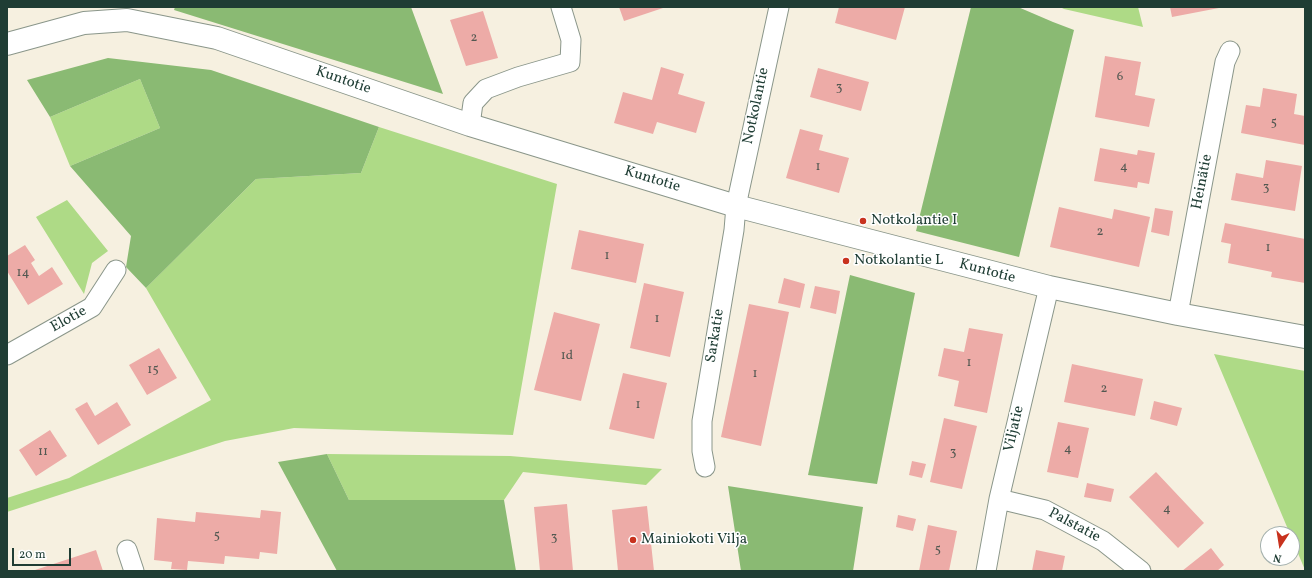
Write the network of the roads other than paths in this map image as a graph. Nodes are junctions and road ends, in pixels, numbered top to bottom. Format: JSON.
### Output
{"nodes":[{"id":1,"x":561,"y":7,"type":"edge"},
{"id":2,"x":779,"y":7,"type":"edge"},
{"id":3,"x":7,"y":44,"type":"edge"},
{"id":4,"x":1230,"y":51,"type":"dead end"},
{"id":5,"x":470,"y":125,"type":"junction"},
{"id":6,"x":736,"y":206,"type":"junction"},
{"id":7,"x":116,"y":270,"type":"dead end"},
{"id":8,"x":1049,"y":288,"type":"junction"},
{"id":9,"x":1178,"y":314,"type":"junction"},
{"id":10,"x":1305,"y":336,"type":"edge"},
{"id":11,"x":7,"y":354,"type":"edge"},
{"id":12,"x":705,"y":467,"type":"dead end"},
{"id":13,"x":999,"y":499,"type":"junction"},
{"id":14,"x":127,"y":550,"type":"dead end"},
{"id":15,"x":134,"y":571,"type":"edge"},
{"id":16,"x":986,"y":571,"type":"edge"},
{"id":17,"x":1141,"y":571,"type":"edge"}],
"edges":[{"from":1,"to":5,"type":"street"},
{"from":2,"to":6,"type":"street","name":"Notkolantie"},
{"from":3,"to":5,"type":"street","name":"Kuntotie"},
{"from":4,"to":9,"type":"street","name":"Heinätie"},
{"from":5,"to":6,"type":"street","name":"Kuntotie"},
{"from":6,"to":8,"type":"street","name":"Kuntotie"},
{"from":6,"to":12,"type":"street","name":"Sarkatie"},
{"from":7,"to":11,"type":"street","name":"Elotie"},
{"from":8,"to":9,"type":"street","name":"Kuntotie"},
{"from":8,"to":13,"type":"street","name":"Viljatie"},
{"from":9,"to":10,"type":"street","name":"Kuntotie"},
{"from":13,"to":16,"type":"street","name":"Viljatie"},
{"from":13,"to":17,"type":"street","name":"Palstatie"},
{"from":14,"to":15,"type":"street"}]}
